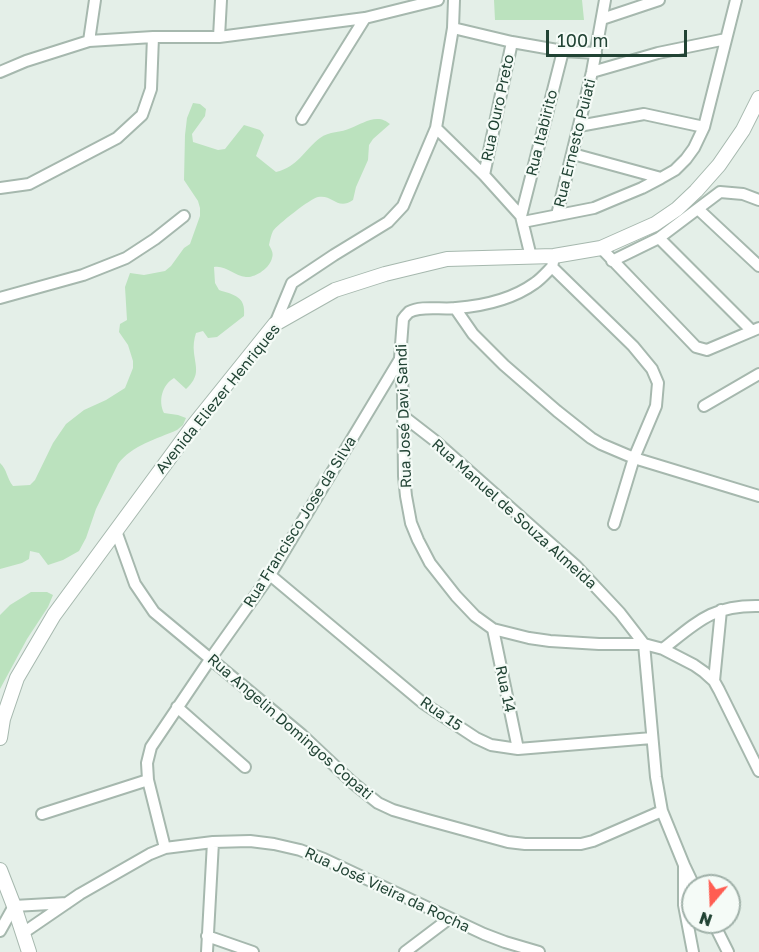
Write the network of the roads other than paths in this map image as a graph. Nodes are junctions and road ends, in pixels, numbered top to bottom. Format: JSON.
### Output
{"nodes":[{"id":1,"x":95,"y":0,"type":"edge"},
{"id":2,"x":221,"y":0,"type":"edge"},
{"id":3,"x":438,"y":0,"type":"edge"},
{"id":4,"x":454,"y":0,"type":"edge"},
{"id":5,"x":605,"y":0,"type":"edge"},
{"id":6,"x":659,"y":0,"type":"edge"},
{"id":7,"x":736,"y":0,"type":"edge"},
{"id":8,"x":365,"y":18,"type":"junction"},
{"id":9,"x":602,"y":19,"type":"junction"},
{"id":10,"x":453,"y":28,"type":"junction"},
{"id":11,"x":153,"y":37,"type":"junction"},
{"id":12,"x":219,"y":38,"type":"junction"},
{"id":13,"x":726,"y":39,"type":"junction"},
{"id":14,"x":88,"y":41,"type":"junction"},
{"id":15,"x":512,"y":42,"type":"junction"},
{"id":16,"x":563,"y":51,"type":"junction"},
{"id":17,"x":596,"y":53,"type":"junction"},
{"id":18,"x":0,"y":72,"type":"edge"},
{"id":19,"x":592,"y":72,"type":"junction"},
{"id":20,"x":759,"y":98,"type":"edge"},
{"id":21,"x":302,"y":120,"type":"dead end"},
{"id":22,"x":579,"y":126,"type":"junction"},
{"id":23,"x":704,"y":127,"type":"junction"},
{"id":24,"x":436,"y":129,"type":"junction"},
{"id":25,"x":573,"y":154,"type":"junction"},
{"id":26,"x":484,"y":175,"type":"junction"},
{"id":27,"x":661,"y":178,"type":"junction"},
{"id":28,"x":0,"y":188,"type":"edge"},
{"id":29,"x":759,"y":200,"type":"edge"},
{"id":30,"x":698,"y":209,"type":"junction"},
{"id":31,"x":556,"y":215,"type":"junction"},
{"id":32,"x":184,"y":216,"type":"dead end"},
{"id":33,"x":522,"y":219,"type":"junction"},
{"id":34,"x":659,"y":238,"type":"junction"},
{"id":35,"x":601,"y":248,"type":"junction"},
{"id":36,"x":531,"y":257,"type":"junction"},
{"id":37,"x":553,"y":261,"type":"junction"},
{"id":38,"x":612,"y":261,"type":"junction"},
{"id":39,"x":759,"y":266,"type":"edge"},
{"id":40,"x":0,"y":298,"type":"edge"},
{"id":41,"x":455,"y":309,"type":"junction"},
{"id":42,"x":275,"y":324,"type":"junction"},
{"id":43,"x":755,"y":330,"type":"edge"},
{"id":44,"x":400,"y":358,"type":"junction"},
{"id":45,"x":759,"y":374,"type":"edge"},
{"id":46,"x":704,"y":406,"type":"dead end"},
{"id":47,"x":403,"y":416,"type":"junction"},
{"id":48,"x":634,"y":458,"type":"junction"},
{"id":49,"x":759,"y":496,"type":"edge"},
{"id":50,"x":614,"y":524,"type":"dead end"},
{"id":51,"x":116,"y":531,"type":"junction"},
{"id":52,"x":270,"y":575,"type":"junction"},
{"id":53,"x":759,"y":606,"type":"edge"},
{"id":54,"x":721,"y":610,"type":"junction"},
{"id":55,"x":493,"y":629,"type":"junction"},
{"id":56,"x":644,"y":644,"type":"junction"},
{"id":57,"x":663,"y":650,"type":"junction"},
{"id":58,"x":211,"y":658,"type":"junction"},
{"id":59,"x":714,"y":681,"type":"junction"},
{"id":60,"x":177,"y":707,"type":"junction"},
{"id":61,"x":0,"y":738,"type":"edge"},
{"id":62,"x":652,"y":738,"type":"junction"},
{"id":63,"x":518,"y":749,"type":"junction"},
{"id":64,"x":244,"y":767,"type":"dead end"},
{"id":65,"x":759,"y":771,"type":"edge"},
{"id":66,"x":148,"y":780,"type":"junction"},
{"id":67,"x":662,"y":811,"type":"junction"},
{"id":68,"x":42,"y":814,"type":"dead end"},
{"id":69,"x":213,"y":842,"type":"junction"},
{"id":70,"x":165,"y":848,"type":"junction"},
{"id":71,"x":684,"y":865,"type":"junction"},
{"id":72,"x":0,"y":870,"type":"edge"},
{"id":73,"x":688,"y":874,"type":"edge"},
{"id":74,"x":68,"y":903,"type":"junction"},
{"id":75,"x":14,"y":906,"type":"junction"},
{"id":76,"x":450,"y":918,"type":"junction"},
{"id":77,"x":0,"y":932,"type":"edge"},
{"id":78,"x":23,"y":933,"type":"junction"},
{"id":79,"x":718,"y":934,"type":"edge"},
{"id":80,"x":207,"y":936,"type":"junction"},
{"id":81,"x":30,"y":952,"type":"edge"},
{"id":82,"x":207,"y":952,"type":"edge"},
{"id":83,"x":252,"y":952,"type":"edge"},
{"id":84,"x":405,"y":952,"type":"edge"},
{"id":85,"x":539,"y":952,"type":"edge"},
{"id":86,"x":693,"y":952,"type":"edge"},
{"id":87,"x":728,"y":952,"type":"edge"}],
"edges":[{"from":1,"to":14,"type":"street"},
{"from":2,"to":12,"type":"street"},
{"from":3,"to":8,"type":"street"},
{"from":4,"to":10,"type":"street"},
{"from":5,"to":9,"type":"street","name":"Rua Ernesto Puiati"},
{"from":6,"to":9,"type":"street"},
{"from":7,"to":13,"type":"street"},
{"from":8,"to":12,"type":"street"},
{"from":8,"to":21,"type":"street"},
{"from":9,"to":17,"type":"street","name":"Rua Ernesto Puiati"},
{"from":10,"to":15,"type":"street"},
{"from":10,"to":24,"type":"street"},
{"from":11,"to":12,"type":"street"},
{"from":11,"to":14,"type":"street"},
{"from":11,"to":28,"type":"street"},
{"from":13,"to":19,"type":"street"},
{"from":13,"to":23,"type":"street"},
{"from":14,"to":18,"type":"street"},
{"from":15,"to":16,"type":"street"},
{"from":15,"to":26,"type":"street","name":"Rua Ouro Preto"},
{"from":16,"to":17,"type":"street"},
{"from":16,"to":33,"type":"street","name":"Rua Itabirito"},
{"from":17,"to":19,"type":"street","name":"Rua Ernesto Puiati"},
{"from":19,"to":22,"type":"street","name":"Rua Ernesto Puiati"},
{"from":20,"to":35,"type":"street","name":"Avenida Eliezer Henriques"},
{"from":22,"to":23,"type":"street"},
{"from":22,"to":25,"type":"street","name":"Rua Ernesto Puiati"},
{"from":23,"to":27,"type":"street"},
{"from":24,"to":26,"type":"street"},
{"from":24,"to":42,"type":"street"},
{"from":25,"to":27,"type":"street"},
{"from":25,"to":31,"type":"street","name":"Rua Ernesto Puiati"},
{"from":26,"to":33,"type":"street"},
{"from":27,"to":31,"type":"street"},
{"from":29,"to":30,"type":"street"},
{"from":30,"to":34,"type":"street"},
{"from":30,"to":39,"type":"street"},
{"from":31,"to":33,"type":"street"},
{"from":32,"to":40,"type":"street"},
{"from":33,"to":36,"type":"street"},
{"from":34,"to":38,"type":"street"},
{"from":34,"to":43,"type":"street"},
{"from":35,"to":37,"type":"street","name":"Avenida Eliezer Henriques"},
{"from":35,"to":38,"type":"street"},
{"from":36,"to":37,"type":"street","name":"Avenida Eliezer Henriques"},
{"from":36,"to":42,"type":"street","name":"Avenida Eliezer Henriques"},
{"from":37,"to":41,"type":"street"},
{"from":37,"to":48,"type":"street"},
{"from":38,"to":43,"type":"street"},
{"from":41,"to":44,"type":"street","name":"Rua José Davi Sandi"},
{"from":41,"to":48,"type":"street"},
{"from":42,"to":51,"type":"street","name":"Avenida Eliezer Henriques"},
{"from":44,"to":47,"type":"street","name":"Rua José Davi Sandi"},
{"from":44,"to":52,"type":"street","name":"Rua Francisco Jose da Silva"},
{"from":45,"to":46,"type":"street"},
{"from":47,"to":55,"type":"street","name":"Rua José Davi Sandi"},
{"from":47,"to":56,"type":"street","name":"Rua Manuel de Souza Almeida"},
{"from":48,"to":49,"type":"street"},
{"from":48,"to":50,"type":"street"},
{"from":51,"to":58,"type":"street","name":"Rua Angelin Domingos Copati"},
{"from":51,"to":61,"type":"street","name":"Avenida Eliezer Henriques"},
{"from":52,"to":58,"type":"street","name":"Rua Francisco Jose da Silva"},
{"from":52,"to":63,"type":"street","name":"Rua 15"},
{"from":53,"to":54,"type":"street"},
{"from":54,"to":57,"type":"street"},
{"from":54,"to":59,"type":"street"},
{"from":55,"to":56,"type":"street","name":"Rua José Davi Sandi"},
{"from":55,"to":63,"type":"street","name":"Rua 14"},
{"from":56,"to":57,"type":"street","name":"Rua José Davi Sandi"},
{"from":56,"to":62,"type":"street"},
{"from":57,"to":59,"type":"street","name":"Rua José Davi Sandi"},
{"from":58,"to":60,"type":"street","name":"Rua Francisco Jose da Silva"},
{"from":58,"to":67,"type":"street","name":"Rua Angelin Domingos Copati"},
{"from":59,"to":65,"type":"street"},
{"from":60,"to":64,"type":"street"},
{"from":60,"to":66,"type":"street","name":"Rua Francisco Jose da Silva"},
{"from":62,"to":63,"type":"street","name":"Rua 15"},
{"from":62,"to":67,"type":"street"},
{"from":66,"to":68,"type":"street"},
{"from":66,"to":70,"type":"street","name":"Rua Francisco Jose da Silva"},
{"from":67,"to":71,"type":"street"},
{"from":69,"to":70,"type":"street","name":"Rua José Vieira da Rocha"},
{"from":69,"to":76,"type":"street","name":"Rua José Vieira da Rocha"},
{"from":69,"to":80,"type":"street"},
{"from":70,"to":74,"type":"street","name":"Rua José Vieira da Rocha"},
{"from":71,"to":73,"type":"street"},
{"from":71,"to":86,"type":"street"},
{"from":72,"to":75,"type":"street"},
{"from":74,"to":75,"type":"street","name":"Rua José Vieira da Rocha"},
{"from":74,"to":78,"type":"street","name":"Rua José Vieira da Rocha"},
{"from":75,"to":77,"type":"street"},
{"from":75,"to":78,"type":"street"},
{"from":76,"to":84,"type":"street"},
{"from":76,"to":85,"type":"street","name":"Rua José Vieira da Rocha"},
{"from":78,"to":81,"type":"street"},
{"from":79,"to":87,"type":"street"},
{"from":80,"to":82,"type":"street"},
{"from":80,"to":83,"type":"street"}]}
